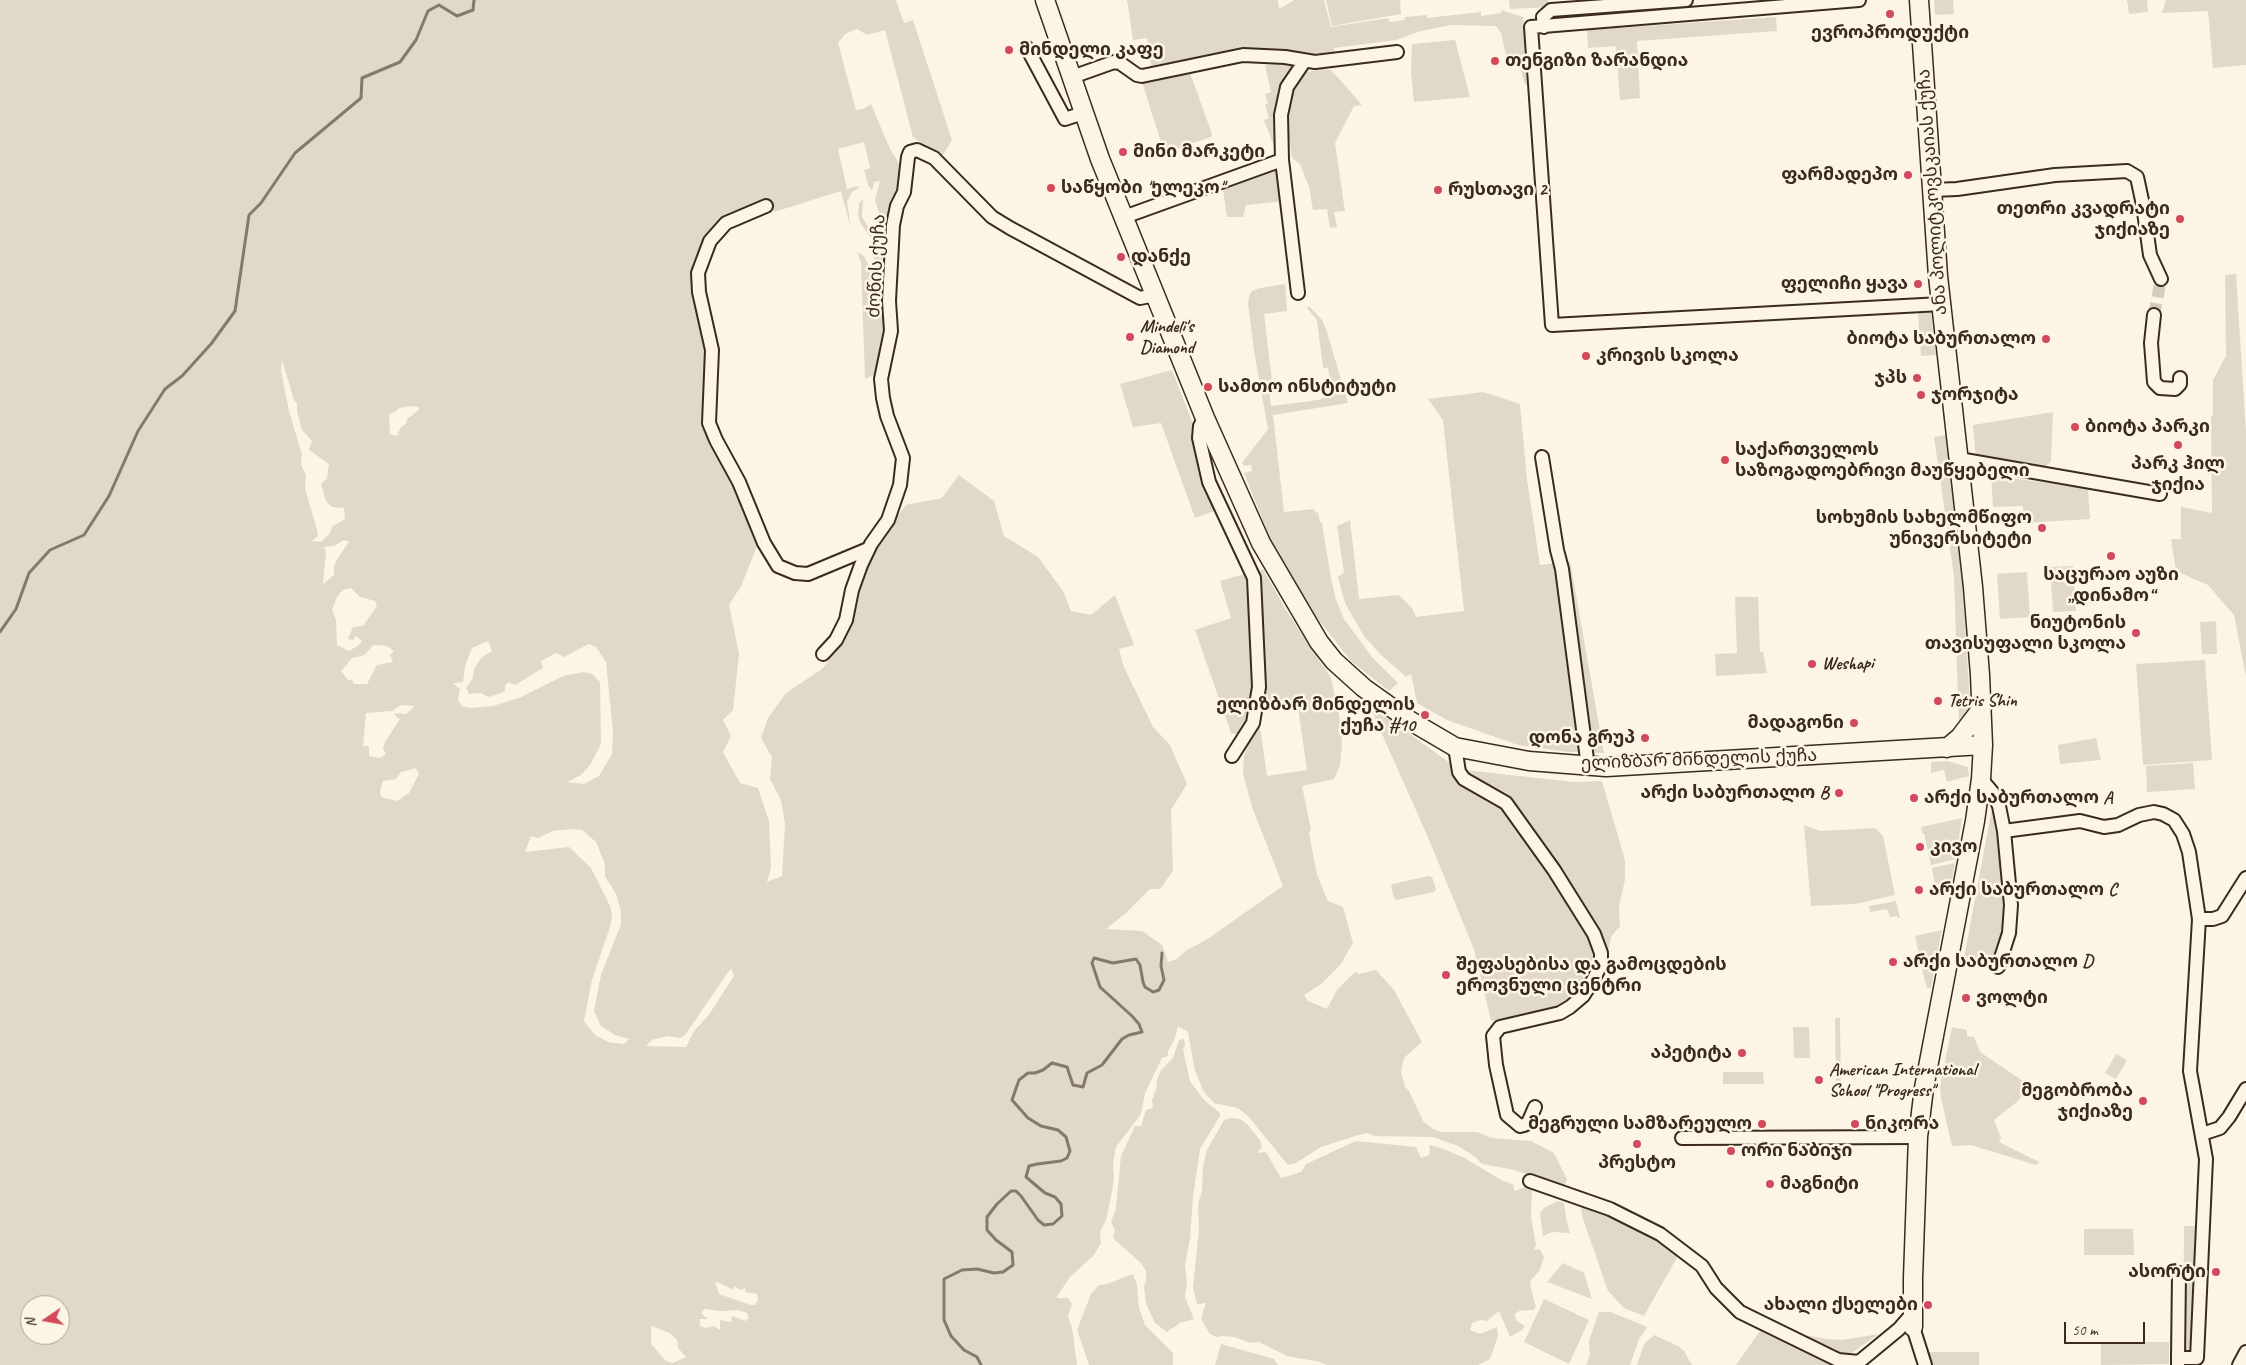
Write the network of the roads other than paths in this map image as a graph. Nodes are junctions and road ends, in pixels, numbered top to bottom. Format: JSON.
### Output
{"nodes":[{"id":1,"x":1045,"y":0,"type":"edge"},
{"id":2,"x":1686,"y":0,"type":"edge"},
{"id":3,"x":1859,"y":0,"type":"edge"},
{"id":4,"x":1919,"y":0,"type":"edge"},
{"id":5,"x":1807,"y":2,"type":"edge"},
{"id":6,"x":1544,"y":26,"type":"junction"},
{"id":7,"x":1027,"y":48,"type":"dead end"},
{"id":8,"x":1397,"y":52,"type":"dead end"},
{"id":9,"x":1304,"y":62,"type":"junction"},
{"id":10,"x":1072,"y":77,"type":"junction"},
{"id":11,"x":1083,"y":113,"type":"junction"},
{"id":12,"x":1282,"y":160,"type":"junction"},
{"id":13,"x":1932,"y":190,"type":"junction"},
{"id":14,"x":766,"y":206,"type":"dead end"},
{"id":15,"x":1124,"y":217,"type":"junction"},
{"id":16,"x":2161,"y":279,"type":"tunnel mouth"},
{"id":17,"x":1298,"y":293,"type":"dead end"},
{"id":18,"x":1155,"y":295,"type":"junction"},
{"id":19,"x":1940,"y":304,"type":"junction"},
{"id":20,"x":2154,"y":315,"type":"tunnel mouth"},
{"id":21,"x":2180,"y":378,"type":"dead end"},
{"id":22,"x":1205,"y":418,"type":"junction"},
{"id":23,"x":1542,"y":457,"type":"dead end"},
{"id":24,"x":1959,"y":459,"type":"junction"},
{"id":25,"x":2160,"y":494,"type":"dead end"},
{"id":26,"x":868,"y":549,"type":"junction"},
{"id":27,"x":823,"y":654,"type":"dead end"},
{"id":28,"x":1982,"y":708,"type":"junction"},
{"id":29,"x":1983,"y":745,"type":"junction"},
{"id":30,"x":1455,"y":748,"type":"junction"},
{"id":31,"x":1947,"y":748,"type":"junction"},
{"id":32,"x":1232,"y":756,"type":"dead end"},
{"id":33,"x":1588,"y":767,"type":"junction"},
{"id":34,"x":1982,"y":773,"type":"junction"},
{"id":35,"x":2004,"y":831,"type":"junction"},
{"id":36,"x":2246,"y":878,"type":"edge"},
{"id":37,"x":2199,"y":919,"type":"junction"},
{"id":38,"x":1998,"y":967,"type":"dead end"},
{"id":39,"x":2246,"y":1089,"type":"edge"},
{"id":40,"x":1535,"y":1107,"type":"dead end"},
{"id":41,"x":2202,"y":1134,"type":"junction"},
{"id":42,"x":1918,"y":1137,"type":"junction"},
{"id":43,"x":1682,"y":1138,"type":"dead end"},
{"id":44,"x":1530,"y":1181,"type":"dead end"},
{"id":45,"x":2179,"y":1273,"type":"dead end"},
{"id":46,"x":1913,"y":1320,"type":"junction"},
{"id":47,"x":2246,"y":1352,"type":"edge"},
{"id":48,"x":2178,"y":1361,"type":"edge"},
{"id":49,"x":2197,"y":1362,"type":"edge"},
{"id":50,"x":1925,"y":1365,"type":"edge"},
{"id":51,"x":2239,"y":1365,"type":"edge"}],
"edges":[{"from":1,"to":10,"type":"street","name":"ელიზბარ მინდელის ქუჩა"},
{"from":2,"to":6,"type":"street"},
{"from":3,"to":5,"type":"street"},
{"from":4,"to":13,"type":"street","name":"ანა პოლიტკოვსკაიას ქუჩა"},
{"from":5,"to":6,"type":"street"},
{"from":6,"to":19,"type":"street"},
{"from":7,"to":11,"type":"street"},
{"from":8,"to":9,"type":"street"},
{"from":9,"to":10,"type":"street"},
{"from":9,"to":12,"type":"street"},
{"from":10,"to":11,"type":"street","name":"ელიზბარ მინდელის ქუჩა"},
{"from":11,"to":15,"type":"street","name":"ელიზბარ მინდელის ქუჩა"},
{"from":12,"to":15,"type":"street"},
{"from":12,"to":17,"type":"street"},
{"from":13,"to":16,"type":"street"},
{"from":13,"to":19,"type":"street","name":"ანა პოლიტკოვსკაიას ქუჩა"},
{"from":14,"to":26,"type":"street"},
{"from":15,"to":18,"type":"street","name":"ელიზბარ მინდელის ქუჩა"},
{"from":18,"to":22,"type":"street","name":"ელიზბარ მინდელის ქუჩა"},
{"from":18,"to":26,"type":"street","name":"ძოწის ქუჩა"},
{"from":19,"to":24,"type":"street","name":"ანა პოლიტკოვსკაიას ქუჩა"},
{"from":20,"to":21,"type":"street"},
{"from":22,"to":30,"type":"street","name":"ელიზბარ მინდელის ქუჩა"},
{"from":22,"to":32,"type":"street"},
{"from":23,"to":33,"type":"street"},
{"from":24,"to":25,"type":"street"},
{"from":24,"to":28,"type":"street","name":"ანა პოლიტკოვსკაიას ქუჩა"},
{"from":26,"to":27,"type":"street","name":"ძოწის ქუჩა"},
{"from":28,"to":29,"type":"street","name":"ანა პოლიტკოვსკაიას ქუჩა"},
{"from":28,"to":31,"type":"street"},
{"from":29,"to":31,"type":"street","name":"ელიზბარ მინდელის ქუჩა"},
{"from":29,"to":34,"type":"street","name":"ანა პოლიტკოვსკაიას ქუჩა"},
{"from":30,"to":33,"type":"street","name":"ელიზბარ მინდელის ქუჩა"},
{"from":30,"to":40,"type":"street"},
{"from":31,"to":33,"type":"street","name":"ელიზბარ მინდელის ქუჩა"},
{"from":31,"to":34,"type":"street","name":"ელიზბარ მინდელის ქუჩა"},
{"from":34,"to":35,"type":"street"},
{"from":34,"to":42,"type":"street","name":"ანა პოლიტკოვსკაიას ქუჩა"},
{"from":35,"to":37,"type":"street"},
{"from":35,"to":38,"type":"street"},
{"from":36,"to":37,"type":"street"},
{"from":37,"to":41,"type":"street"},
{"from":39,"to":41,"type":"street"},
{"from":41,"to":49,"type":"street"},
{"from":42,"to":43,"type":"street"},
{"from":42,"to":46,"type":"street","name":"ანა პოლიტკოვსკაიას ქუჩა"},
{"from":44,"to":46,"type":"street"},
{"from":45,"to":48,"type":"street"},
{"from":46,"to":50,"type":"street","name":"ანა პოლიტკოვსკაიას ქუჩა"},
{"from":47,"to":51,"type":"street"},
{"from":48,"to":49,"type":"street"}]}
